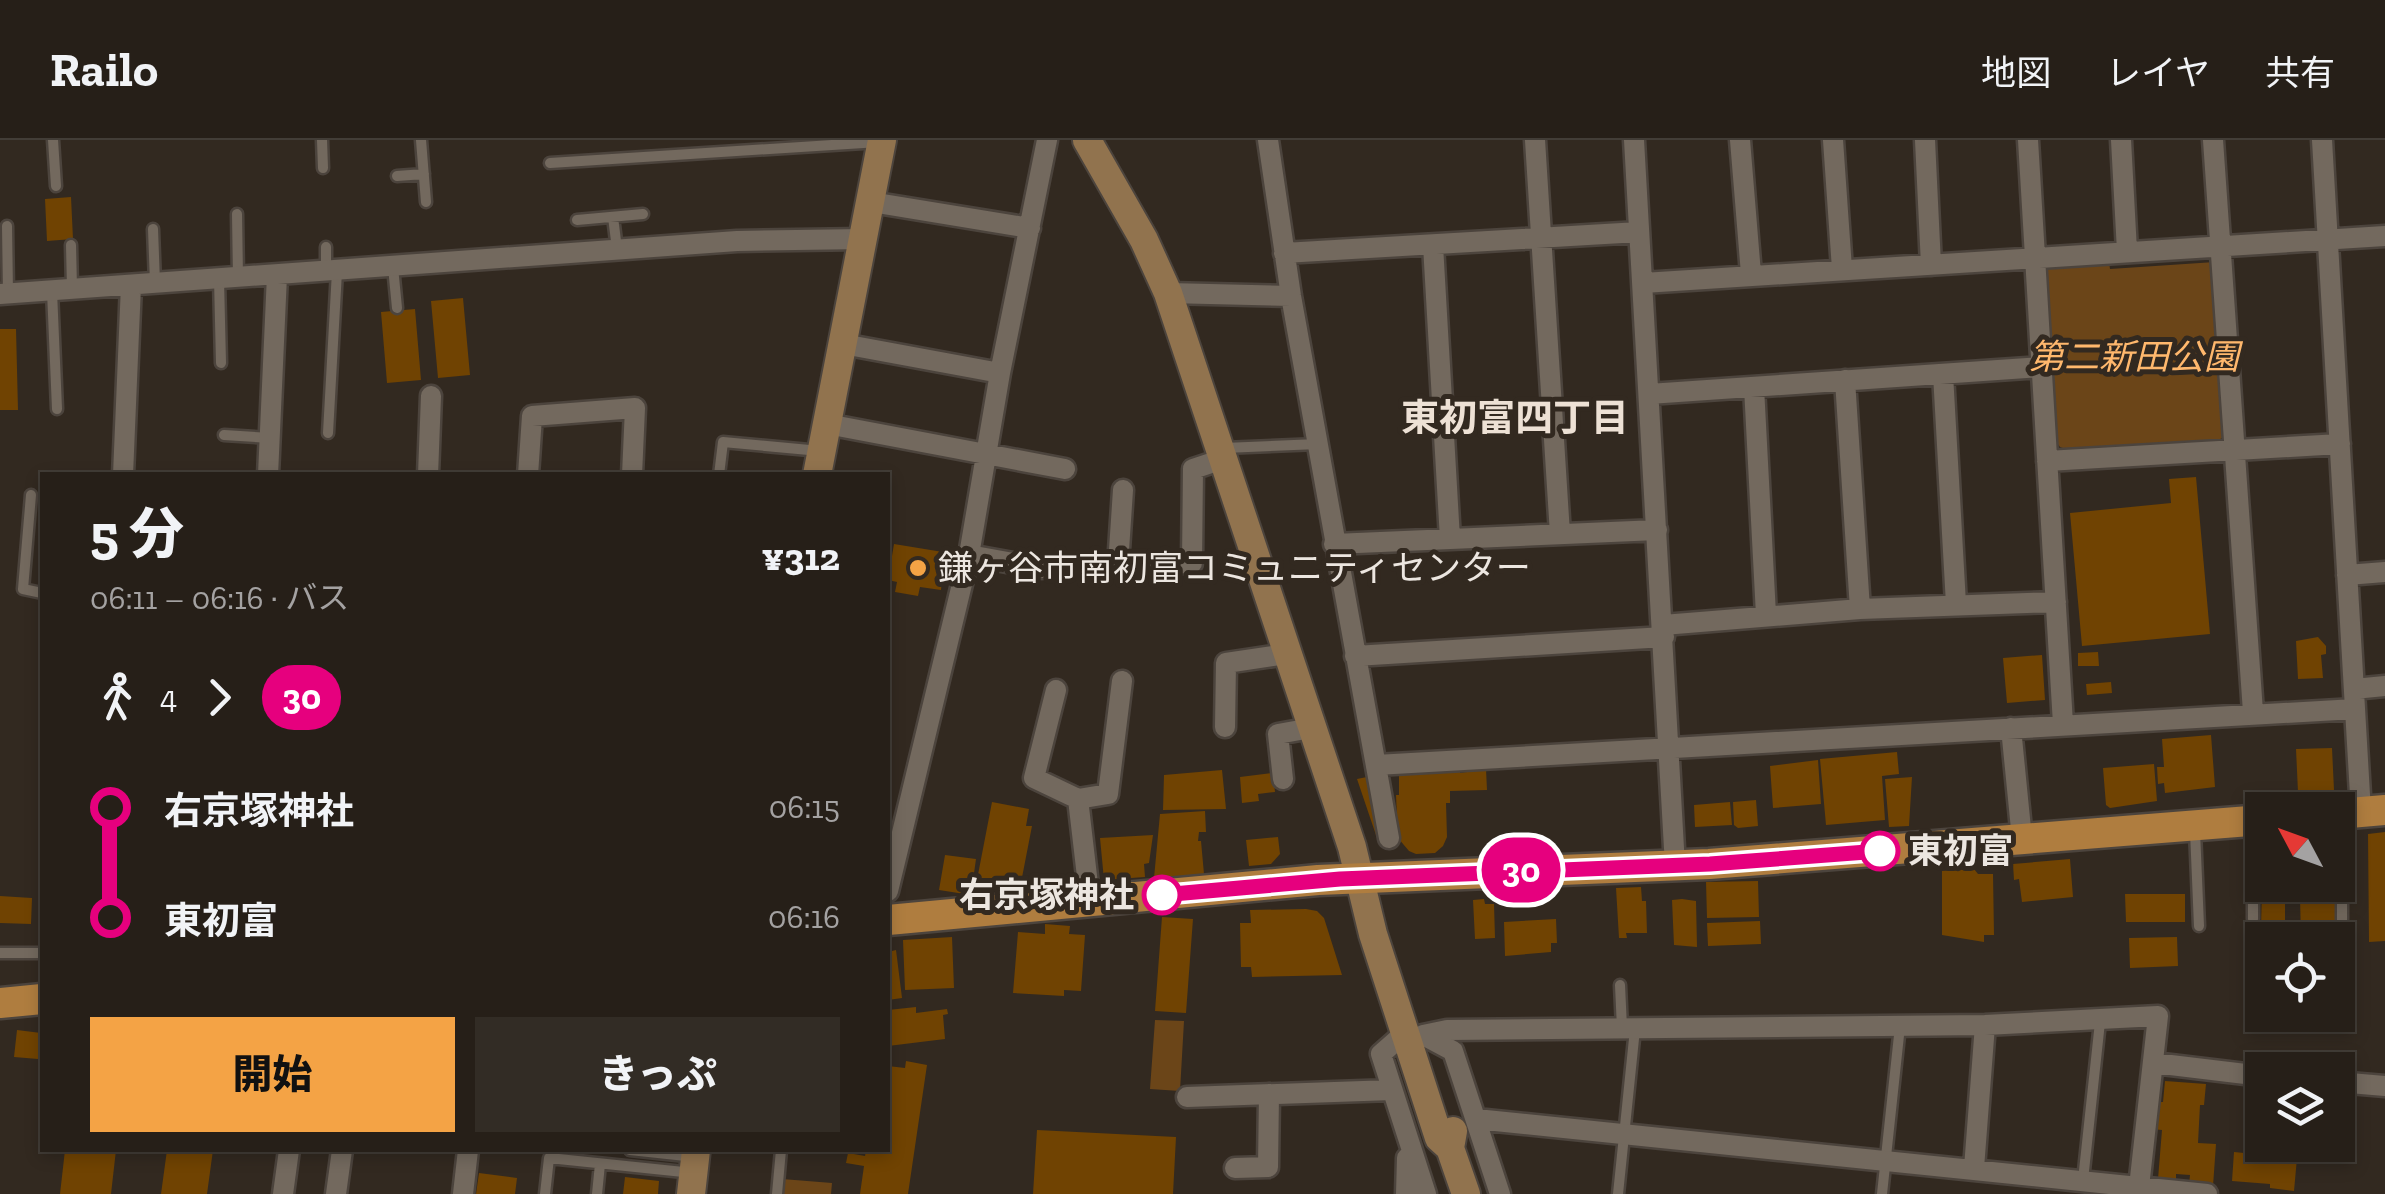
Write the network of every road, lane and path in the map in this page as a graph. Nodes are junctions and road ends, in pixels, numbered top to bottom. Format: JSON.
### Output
{"nodes":[{"id":1,"x":53,"y":140,"type":"edge"},
{"id":2,"x":322,"y":140,"type":"edge"},
{"id":3,"x":421,"y":140,"type":"edge"},
{"id":4,"x":1048,"y":140,"type":"edge"},
{"id":5,"x":1087,"y":140,"type":"edge"},
{"id":6,"x":1268,"y":140,"type":"edge"},
{"id":7,"x":1535,"y":140,"type":"edge"},
{"id":8,"x":1634,"y":140,"type":"edge"},
{"id":9,"x":1740,"y":140,"type":"edge"},
{"id":10,"x":1833,"y":140,"type":"edge"},
{"id":11,"x":1925,"y":140,"type":"edge"},
{"id":12,"x":2028,"y":140,"type":"edge"},
{"id":13,"x":2120,"y":140,"type":"edge"},
{"id":14,"x":2213,"y":140,"type":"edge"},
{"id":15,"x":2322,"y":140,"type":"edge"},
{"id":16,"x":882,"y":141,"type":"edge"},
{"id":17,"x":550,"y":163,"type":"dead end"},
{"id":18,"x":323,"y":168,"type":"dead end"},
{"id":19,"x":424,"y":174,"type":"junction"},
{"id":20,"x":396,"y":176,"type":"dead end"},
{"id":21,"x":56,"y":186,"type":"dead end"},
{"id":22,"x":426,"y":202,"type":"dead end"},
{"id":23,"x":871,"y":202,"type":"junction"},
{"id":24,"x":236,"y":214,"type":"dead end"},
{"id":25,"x":643,"y":214,"type":"dead end"},
{"id":26,"x":613,"y":217,"type":"junction"},
{"id":27,"x":577,"y":220,"type":"dead end"},
{"id":28,"x":6,"y":226,"type":"dead end"},
{"id":29,"x":1030,"y":228,"type":"junction"},
{"id":30,"x":153,"y":229,"type":"dead end"},
{"id":31,"x":1639,"y":232,"type":"junction"},
{"id":32,"x":2385,"y":236,"type":"edge"},
{"id":33,"x":1542,"y":238,"type":"junction"},
{"id":34,"x":864,"y":239,"type":"junction"},
{"id":35,"x":2328,"y":240,"type":"junction"},
{"id":36,"x":71,"y":245,"type":"dead end"},
{"id":37,"x":1432,"y":245,"type":"junction"},
{"id":38,"x":2220,"y":246,"type":"junction"},
{"id":39,"x":326,"y":247,"type":"dead end"},
{"id":40,"x":617,"y":250,"type":"junction"},
{"id":41,"x":2127,"y":251,"type":"junction"},
{"id":42,"x":1284,"y":253,"type":"junction"},
{"id":43,"x":2035,"y":258,"type":"junction"},
{"id":44,"x":1931,"y":265,"type":"junction"},
{"id":45,"x":393,"y":267,"type":"junction"},
{"id":46,"x":1842,"y":269,"type":"junction"},
{"id":47,"x":331,"y":272,"type":"junction"},
{"id":48,"x":1751,"y":274,"type":"junction"},
{"id":49,"x":277,"y":275,"type":"junction"},
{"id":50,"x":228,"y":279,"type":"junction"},
{"id":51,"x":1643,"y":283,"type":"junction"},
{"id":52,"x":155,"y":284,"type":"junction"},
{"id":53,"x":131,"y":286,"type":"junction"},
{"id":54,"x":62,"y":290,"type":"junction"},
{"id":55,"x":4,"y":294,"type":"edge"},
{"id":56,"x":1168,"y":294,"type":"junction"},
{"id":57,"x":1291,"y":296,"type":"junction"},
{"id":58,"x":397,"y":308,"type":"dead end"},
{"id":59,"x":843,"y":344,"type":"junction"},
{"id":60,"x":221,"y":364,"type":"dead end"},
{"id":61,"x":2042,"y":367,"type":"junction"},
{"id":62,"x":1000,"y":373,"type":"junction"},
{"id":63,"x":1943,"y":374,"type":"junction"},
{"id":64,"x":1846,"y":380,"type":"junction"},
{"id":65,"x":1754,"y":387,"type":"junction"},
{"id":66,"x":1649,"y":394,"type":"junction"},
{"id":67,"x":431,"y":396,"type":"dead end"},
{"id":68,"x":56,"y":409,"type":"dead end"},
{"id":69,"x":328,"y":433,"type":"dead end"},
{"id":70,"x":224,"y":436,"type":"dead end"},
{"id":71,"x":270,"y":438,"type":"junction"},
{"id":72,"x":1318,"y":444,"type":"junction"},
{"id":73,"x":2340,"y":444,"type":"junction"},
{"id":74,"x":822,"y":450,"type":"edge"},
{"id":75,"x":986,"y":452,"type":"junction"},
{"id":76,"x":2233,"y":452,"type":"junction"},
{"id":77,"x":1221,"y":454,"type":"junction"},
{"id":78,"x":2047,"y":461,"type":"junction"},
{"id":79,"x":1065,"y":469,"type":"dead end"},
{"id":80,"x":123,"y":472,"type":"edge"},
{"id":81,"x":268,"y":472,"type":"edge"},
{"id":82,"x":428,"y":472,"type":"edge"},
{"id":83,"x":528,"y":472,"type":"edge"},
{"id":84,"x":632,"y":472,"type":"edge"},
{"id":85,"x":720,"y":472,"type":"edge"},
{"id":86,"x":1123,"y":490,"type":"dead end"},
{"id":87,"x":31,"y":496,"type":"dead end"},
{"id":88,"x":1657,"y":530,"type":"junction"},
{"id":89,"x":1560,"y":534,"type":"junction"},
{"id":90,"x":1450,"y":539,"type":"junction"},
{"id":91,"x":1334,"y":544,"type":"junction"},
{"id":92,"x":969,"y":554,"type":"junction"},
{"id":93,"x":1118,"y":565,"type":"junction"},
{"id":94,"x":2385,"y":572,"type":"edge"},
{"id":95,"x":2347,"y":575,"type":"junction"},
{"id":96,"x":40,"y":593,"type":"edge"},
{"id":97,"x":2056,"y":602,"type":"junction"},
{"id":98,"x":1956,"y":604,"type":"junction"},
{"id":99,"x":1860,"y":609,"type":"junction"},
{"id":100,"x":1766,"y":615,"type":"junction"},
{"id":101,"x":1664,"y":631,"type":"junction"},
{"id":102,"x":1288,"y":654,"type":"junction"},
{"id":103,"x":1355,"y":656,"type":"junction"},
{"id":104,"x":1122,"y":682,"type":"dead end"},
{"id":105,"x":2385,"y":686,"type":"edge"},
{"id":106,"x":1056,"y":690,"type":"dead end"},
{"id":107,"x":2354,"y":699,"type":"junction"},
{"id":108,"x":2253,"y":712,"type":"junction"},
{"id":109,"x":2064,"y":724,"type":"junction"},
{"id":110,"x":1225,"y":726,"type":"dead end"},
{"id":111,"x":1311,"y":728,"type":"junction"},
{"id":112,"x":2012,"y":728,"type":"junction"},
{"id":113,"x":1670,"y":748,"type":"junction"},
{"id":114,"x":1376,"y":765,"type":"junction"},
{"id":115,"x":1282,"y":778,"type":"dead end"},
{"id":116,"x":1078,"y":799,"type":"junction"},
{"id":117,"x":2356,"y":812,"type":"edge"},
{"id":118,"x":2245,"y":821,"type":"edge"},
{"id":119,"x":2195,"y":825,"type":"junction"},
{"id":120,"x":1390,"y":838,"type":"dead end"},
{"id":121,"x":2022,"y":840,"type":"junction"},
{"id":122,"x":1676,"y":866,"type":"junction"},
{"id":123,"x":1361,"y":878,"type":"junction"},
{"id":124,"x":890,"y":883,"type":"edge"},
{"id":125,"x":1090,"y":902,"type":"junction"},
{"id":126,"x":2255,"y":902,"type":"edge"},
{"id":127,"x":2254,"y":919,"type":"dead end"},
{"id":128,"x":890,"y":920,"type":"edge"},
{"id":129,"x":2345,"y":922,"type":"edge"},
{"id":130,"x":2199,"y":926,"type":"dead end"},
{"id":131,"x":40,"y":952,"type":"edge"},
{"id":132,"x":0,"y":953,"type":"edge"},
{"id":133,"x":1620,"y":985,"type":"dead end"},
{"id":134,"x":40,"y":999,"type":"edge"},
{"id":135,"x":0,"y":1003,"type":"edge"},
{"id":136,"x":2100,"y":1022,"type":"junction"},
{"id":137,"x":1900,"y":1025,"type":"junction"},
{"id":138,"x":1986,"y":1026,"type":"junction"},
{"id":139,"x":1628,"y":1028,"type":"junction"},
{"id":140,"x":1415,"y":1034,"type":"junction"},
{"id":141,"x":2154,"y":1062,"type":"junction"},
{"id":142,"x":2245,"y":1074,"type":"edge"},
{"id":143,"x":2355,"y":1083,"type":"edge"},
{"id":144,"x":2385,"y":1086,"type":"edge"},
{"id":145,"x":1392,"y":1090,"type":"junction"},
{"id":146,"x":1269,"y":1094,"type":"junction"},
{"id":147,"x":1187,"y":1097,"type":"dead end"},
{"id":148,"x":1476,"y":1120,"type":"junction"},
{"id":149,"x":1624,"y":1135,"type":"junction"},
{"id":150,"x":1408,"y":1141,"type":"junction"},
{"id":151,"x":289,"y":1152,"type":"edge"},
{"id":152,"x":342,"y":1152,"type":"edge"},
{"id":153,"x":468,"y":1152,"type":"edge"},
{"id":154,"x":641,"y":1152,"type":"edge"},
{"id":155,"x":781,"y":1152,"type":"edge"},
{"id":156,"x":1886,"y":1163,"type":"junction"},
{"id":157,"x":600,"y":1164,"type":"junction"},
{"id":158,"x":1235,"y":1168,"type":"dead end"},
{"id":159,"x":1974,"y":1168,"type":"junction"},
{"id":160,"x":694,"y":1169,"type":"edge"},
{"id":161,"x":2083,"y":1180,"type":"junction"},
{"id":162,"x":2029,"y":1185,"type":"edge"},
{"id":163,"x":2139,"y":1190,"type":"edge"},
{"id":164,"x":283,"y":1194,"type":"edge"},
{"id":165,"x":336,"y":1194,"type":"edge"},
{"id":166,"x":463,"y":1194,"type":"edge"},
{"id":167,"x":545,"y":1194,"type":"edge"},
{"id":168,"x":597,"y":1194,"type":"edge"},
{"id":169,"x":777,"y":1194,"type":"edge"},
{"id":170,"x":1406,"y":1194,"type":"edge"},
{"id":171,"x":1426,"y":1194,"type":"edge"},
{"id":172,"x":1466,"y":1194,"type":"edge"},
{"id":173,"x":1500,"y":1194,"type":"edge"},
{"id":174,"x":1618,"y":1194,"type":"edge"},
{"id":175,"x":1882,"y":1194,"type":"edge"},
{"id":176,"x":2207,"y":1194,"type":"edge"}],
"edges":[{"from":1,"to":21,"type":"lane"},
{"from":2,"to":18,"type":"lane"},
{"from":3,"to":19,"type":"lane"},
{"from":4,"to":29,"type":"street"},
{"from":5,"to":56,"type":"street"},
{"from":6,"to":42,"type":"street"},
{"from":7,"to":33,"type":"street"},
{"from":8,"to":31,"type":"street"},
{"from":9,"to":48,"type":"street"},
{"from":10,"to":46,"type":"street"},
{"from":11,"to":44,"type":"street"},
{"from":12,"to":43,"type":"street"},
{"from":13,"to":41,"type":"street"},
{"from":14,"to":38,"type":"street"},
{"from":15,"to":35,"type":"street"},
{"from":16,"to":17,"type":"lane"},
{"from":16,"to":23,"type":"street"},
{"from":19,"to":20,"type":"lane"},
{"from":19,"to":22,"type":"lane"},
{"from":23,"to":29,"type":"street"},
{"from":23,"to":34,"type":"street"},
{"from":24,"to":50,"type":"lane"},
{"from":25,"to":26,"type":"lane"},
{"from":26,"to":27,"type":"lane"},
{"from":26,"to":40,"type":"lane"},
{"from":28,"to":55,"type":"lane"},
{"from":29,"to":62,"type":"street"},
{"from":30,"to":52,"type":"lane"},
{"from":31,"to":33,"type":"street"},
{"from":31,"to":51,"type":"street"},
{"from":32,"to":35,"type":"street"},
{"from":33,"to":37,"type":"street"},
{"from":33,"to":89,"type":"street"},
{"from":34,"to":40,"type":"street"},
{"from":34,"to":59,"type":"street"},
{"from":35,"to":38,"type":"street"},
{"from":35,"to":73,"type":"street"},
{"from":36,"to":54,"type":"lane"},
{"from":37,"to":42,"type":"street"},
{"from":37,"to":90,"type":"street"},
{"from":38,"to":41,"type":"street"},
{"from":38,"to":76,"type":"street"},
{"from":39,"to":47,"type":"lane"},
{"from":40,"to":45,"type":"street"},
{"from":41,"to":43,"type":"street"},
{"from":42,"to":57,"type":"street"},
{"from":43,"to":44,"type":"street"},
{"from":43,"to":61,"type":"street"},
{"from":44,"to":46,"type":"street"},
{"from":45,"to":47,"type":"street"},
{"from":45,"to":58,"type":"lane"},
{"from":46,"to":48,"type":"street"},
{"from":47,"to":49,"type":"street"},
{"from":47,"to":69,"type":"lane"},
{"from":48,"to":51,"type":"street"},
{"from":49,"to":50,"type":"street"},
{"from":49,"to":71,"type":"street"},
{"from":50,"to":52,"type":"street"},
{"from":50,"to":60,"type":"lane"},
{"from":51,"to":66,"type":"street"},
{"from":52,"to":53,"type":"street"},
{"from":53,"to":54,"type":"street"},
{"from":53,"to":80,"type":"street"},
{"from":54,"to":55,"type":"street"},
{"from":54,"to":68,"type":"lane"},
{"from":56,"to":57,"type":"street"},
{"from":56,"to":77,"type":"street"},
{"from":57,"to":72,"type":"street"},
{"from":59,"to":62,"type":"street"},
{"from":59,"to":74,"type":"street"},
{"from":61,"to":63,"type":"street"},
{"from":61,"to":78,"type":"street"},
{"from":62,"to":75,"type":"street"},
{"from":63,"to":64,"type":"street"},
{"from":63,"to":98,"type":"street"},
{"from":64,"to":65,"type":"street"},
{"from":64,"to":99,"type":"street"},
{"from":65,"to":66,"type":"street"},
{"from":65,"to":100,"type":"street"},
{"from":66,"to":88,"type":"street"},
{"from":67,"to":82,"type":"street"},
{"from":70,"to":71,"type":"lane"},
{"from":71,"to":81,"type":"street"},
{"from":72,"to":77,"type":"lane"},
{"from":72,"to":91,"type":"street"},
{"from":73,"to":76,"type":"street"},
{"from":73,"to":95,"type":"street"},
{"from":74,"to":75,"type":"street"},
{"from":74,"to":85,"type":"lane"},
{"from":75,"to":79,"type":"street"},
{"from":75,"to":92,"type":"street"},
{"from":76,"to":78,"type":"street"},
{"from":76,"to":108,"type":"street"},
{"from":77,"to":93,"type":"street"},
{"from":77,"to":102,"type":"street"},
{"from":78,"to":97,"type":"street"},
{"from":83,"to":84,"type":"street"},
{"from":86,"to":93,"type":"street"},
{"from":87,"to":96,"type":"lane"},
{"from":88,"to":89,"type":"street"},
{"from":88,"to":101,"type":"street"},
{"from":89,"to":90,"type":"street"},
{"from":90,"to":91,"type":"street"},
{"from":91,"to":103,"type":"street"},
{"from":92,"to":93,"type":"street"},
{"from":92,"to":124,"type":"street"},
{"from":94,"to":95,"type":"street"},
{"from":95,"to":107,"type":"street"},
{"from":97,"to":98,"type":"street"},
{"from":97,"to":109,"type":"street"},
{"from":98,"to":99,"type":"street"},
{"from":99,"to":100,"type":"street"},
{"from":100,"to":101,"type":"street"},
{"from":101,"to":103,"type":"street"},
{"from":101,"to":113,"type":"street"},
{"from":102,"to":110,"type":"street"},
{"from":102,"to":111,"type":"street"},
{"from":103,"to":114,"type":"street"},
{"from":104,"to":116,"type":"street"},
{"from":105,"to":107,"type":"street"},
{"from":106,"to":116,"type":"street"},
{"from":107,"to":108,"type":"street"},
{"from":107,"to":117,"type":"street"},
{"from":108,"to":109,"type":"street"},
{"from":109,"to":112,"type":"street"},
{"from":111,"to":115,"type":"street"},
{"from":111,"to":123,"type":"street"},
{"from":112,"to":113,"type":"street"},
{"from":112,"to":121,"type":"street"},
{"from":113,"to":114,"type":"street"},
{"from":113,"to":122,"type":"street"},
{"from":114,"to":120,"type":"street"},
{"from":116,"to":125,"type":"street"},
{"from":117,"to":129,"type":"lane"},
{"from":118,"to":119,"type":"main road"},
{"from":119,"to":121,"type":"main road"},
{"from":119,"to":130,"type":"lane"},
{"from":121,"to":122,"type":"main road"},
{"from":122,"to":123,"type":"main road"},
{"from":123,"to":125,"type":"main road"},
{"from":123,"to":140,"type":"street"},
{"from":125,"to":128,"type":"main road"},
{"from":126,"to":127,"type":"lane"},
{"from":131,"to":132,"type":"lane"},
{"from":133,"to":139,"type":"lane"},
{"from":134,"to":135,"type":"main road"},
{"from":136,"to":138,"type":"street"},
{"from":136,"to":141,"type":"street"},
{"from":136,"to":161,"type":"lane"},
{"from":137,"to":138,"type":"street"},
{"from":137,"to":139,"type":"street"},
{"from":137,"to":156,"type":"lane"},
{"from":138,"to":159,"type":"street"},
{"from":139,"to":140,"type":"street"},
{"from":139,"to":149,"type":"lane"},
{"from":140,"to":145,"type":"street"},
{"from":140,"to":148,"type":"street"},
{"from":140,"to":172,"type":"street"},
{"from":141,"to":142,"type":"street"},
{"from":141,"to":163,"type":"street"},
{"from":143,"to":144,"type":"street"},
{"from":145,"to":146,"type":"street"},
{"from":145,"to":150,"type":"street"},
{"from":146,"to":147,"type":"street"},
{"from":146,"to":158,"type":"street"},
{"from":148,"to":149,"type":"street"},
{"from":148,"to":173,"type":"street"},
{"from":149,"to":156,"type":"street"},
{"from":149,"to":174,"type":"lane"},
{"from":150,"to":170,"type":"street"},
{"from":150,"to":171,"type":"street"},
{"from":151,"to":164,"type":"street"},
{"from":152,"to":165,"type":"street"},
{"from":153,"to":166,"type":"street"},
{"from":154,"to":160,"type":"lane"},
{"from":155,"to":169,"type":"lane"},
{"from":156,"to":159,"type":"street"},
{"from":156,"to":175,"type":"lane"},
{"from":157,"to":160,"type":"lane"},
{"from":157,"to":167,"type":"lane"},
{"from":157,"to":168,"type":"lane"},
{"from":159,"to":162,"type":"street"},
{"from":161,"to":162,"type":"street"},
{"from":161,"to":163,"type":"street"},
{"from":163,"to":176,"type":"street"}]}
